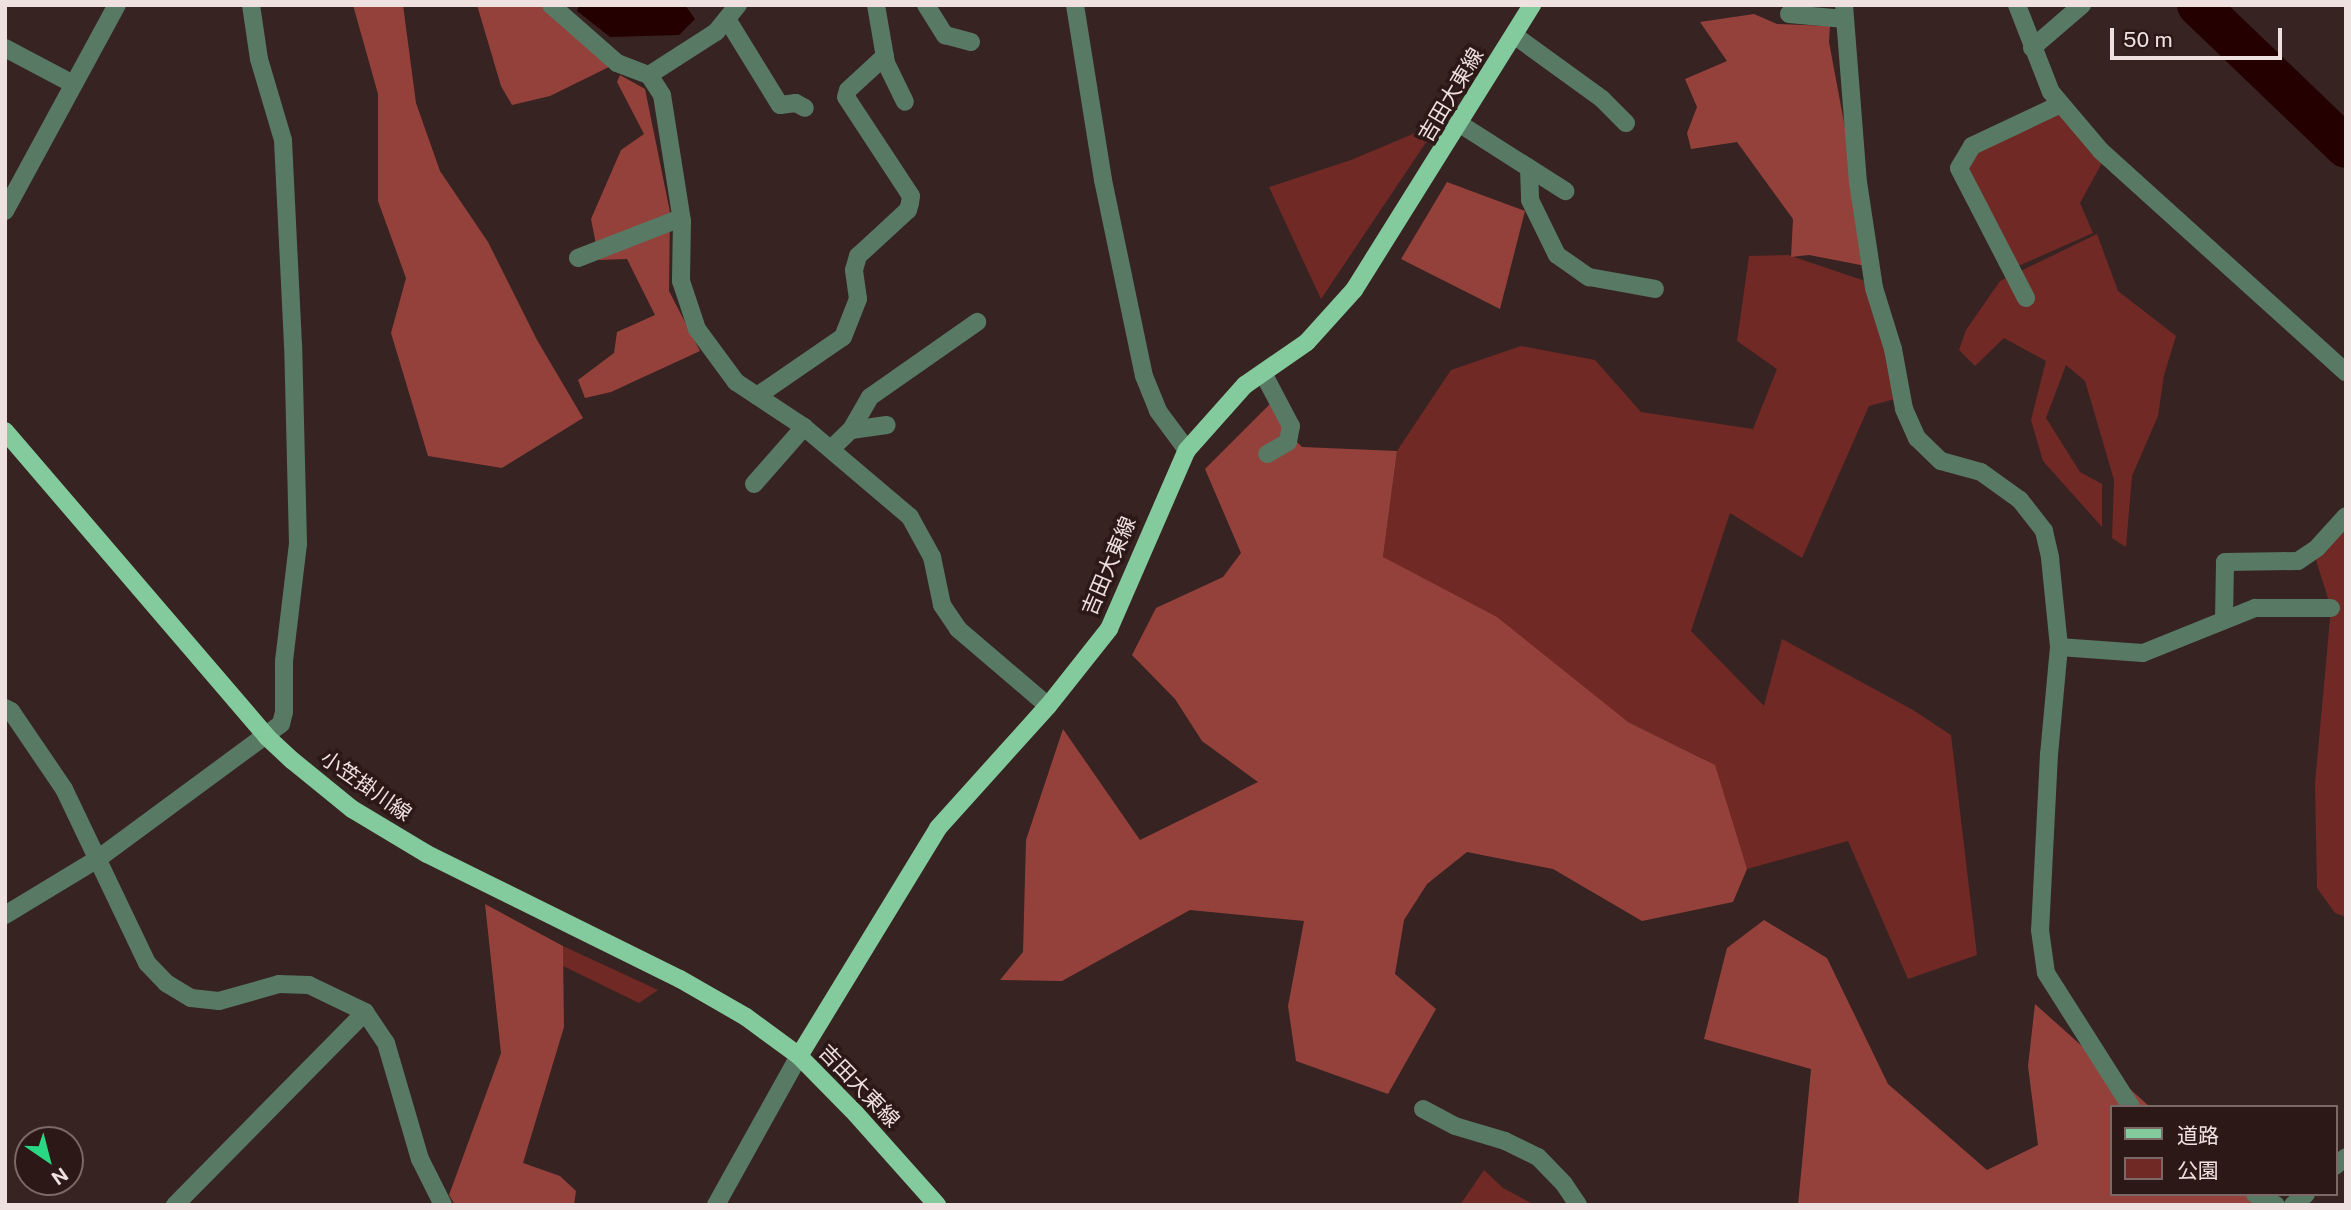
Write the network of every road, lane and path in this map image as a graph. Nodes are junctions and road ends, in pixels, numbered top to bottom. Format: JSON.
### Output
{"nodes":[{"id":1,"x":117,"y":5,"type":"edge"},
{"id":2,"x":251,"y":5,"type":"edge"},
{"id":3,"x":551,"y":5,"type":"edge"},
{"id":4,"x":876,"y":5,"type":"edge"},
{"id":5,"x":926,"y":5,"type":"edge"},
{"id":6,"x":1075,"y":5,"type":"edge"},
{"id":7,"x":1532,"y":5,"type":"edge"},
{"id":8,"x":2017,"y":5,"type":"edge"},
{"id":9,"x":2082,"y":5,"type":"edge"},
{"id":10,"x":733,"y":12,"type":"edge"},
{"id":11,"x":1844,"y":12,"type":"edge"},
{"id":12,"x":1789,"y":15,"type":"dead end"},
{"id":13,"x":1514,"y":35,"type":"junction"},
{"id":14,"x":971,"y":42,"type":"dead end"},
{"id":15,"x":5,"y":48,"type":"edge"},
{"id":16,"x":2032,"y":48,"type":"junction"},
{"id":17,"x":885,"y":56,"type":"junction"},
{"id":18,"x":649,"y":75,"type":"junction"},
{"id":19,"x":73,"y":84,"type":"junction"},
{"id":20,"x":905,"y":102,"type":"dead end"},
{"id":21,"x":2061,"y":104,"type":"junction"},
{"id":22,"x":805,"y":107,"type":"dead end"},
{"id":23,"x":1626,"y":123,"type":"dead end"},
{"id":24,"x":1460,"y":124,"type":"junction"},
{"id":25,"x":1529,"y":168,"type":"junction"},
{"id":26,"x":1565,"y":191,"type":"dead end"},
{"id":27,"x":5,"y":211,"type":"edge"},
{"id":28,"x":681,"y":218,"type":"junction"},
{"id":29,"x":578,"y":258,"type":"dead end"},
{"id":30,"x":1655,"y":289,"type":"dead end"},
{"id":31,"x":2026,"y":298,"type":"dead end"},
{"id":32,"x":977,"y":322,"type":"dead end"},
{"id":33,"x":2346,"y":372,"type":"edge"},
{"id":34,"x":1263,"y":373,"type":"junction"},
{"id":35,"x":757,"y":396,"type":"junction"},
{"id":36,"x":887,"y":425,"type":"dead end"},
{"id":37,"x":804,"y":427,"type":"junction"},
{"id":38,"x":850,"y":430,"type":"junction"},
{"id":39,"x":5,"y":431,"type":"edge"},
{"id":40,"x":831,"y":449,"type":"junction"},
{"id":41,"x":1187,"y":450,"type":"junction"},
{"id":42,"x":1267,"y":454,"type":"dead end"},
{"id":43,"x":754,"y":484,"type":"dead end"},
{"id":44,"x":2346,"y":516,"type":"edge"},
{"id":45,"x":2331,"y":608,"type":"dead end"},
{"id":46,"x":2224,"y":621,"type":"junction"},
{"id":47,"x":2059,"y":647,"type":"junction"},
{"id":48,"x":1048,"y":706,"type":"junction"},
{"id":49,"x":5,"y":708,"type":"edge"},
{"id":50,"x":267,"y":737,"type":"junction"},
{"id":51,"x":99,"y":858,"type":"junction"},
{"id":52,"x":5,"y":915,"type":"edge"},
{"id":53,"x":365,"y":1012,"type":"junction"},
{"id":54,"x":799,"y":1056,"type":"junction"},
{"id":55,"x":2130,"y":1105,"type":"edge"},
{"id":56,"x":1423,"y":1109,"type":"dead end"},
{"id":57,"x":2259,"y":1196,"type":"edge"},
{"id":58,"x":175,"y":1205,"type":"edge"},
{"id":59,"x":443,"y":1205,"type":"edge"},
{"id":60,"x":716,"y":1205,"type":"edge"},
{"id":61,"x":937,"y":1205,"type":"edge"},
{"id":62,"x":1578,"y":1205,"type":"edge"},
{"id":63,"x":2276,"y":1205,"type":"edge"}],
"edges":[{"from":1,"to":19,"type":"street"},
{"from":2,"to":50,"type":"street"},
{"from":3,"to":18,"type":"street"},
{"from":4,"to":17,"type":"street"},
{"from":5,"to":14,"type":"street"},
{"from":6,"to":41,"type":"street"},
{"from":7,"to":13,"type":"main road","name":"吉田大東線"},
{"from":8,"to":16,"type":"street"},
{"from":9,"to":16,"type":"street"},
{"from":10,"to":18,"type":"street"},
{"from":10,"to":22,"type":"street"},
{"from":11,"to":12,"type":"street"},
{"from":11,"to":47,"type":"street"},
{"from":13,"to":23,"type":"street"},
{"from":13,"to":24,"type":"main road","name":"吉田大東線"},
{"from":15,"to":19,"type":"street"},
{"from":16,"to":21,"type":"street"},
{"from":17,"to":20,"type":"street"},
{"from":17,"to":35,"type":"street"},
{"from":18,"to":28,"type":"street"},
{"from":19,"to":27,"type":"street"},
{"from":21,"to":31,"type":"street"},
{"from":21,"to":33,"type":"street"},
{"from":24,"to":25,"type":"street"},
{"from":24,"to":34,"type":"main road","name":"吉田大東線"},
{"from":25,"to":26,"type":"street"},
{"from":25,"to":30,"type":"street"},
{"from":28,"to":29,"type":"street"},
{"from":28,"to":35,"type":"street"},
{"from":32,"to":38,"type":"street"},
{"from":34,"to":41,"type":"main road","name":"吉田大東線"},
{"from":34,"to":42,"type":"street"},
{"from":35,"to":37,"type":"street"},
{"from":36,"to":38,"type":"street"},
{"from":37,"to":40,"type":"street"},
{"from":37,"to":43,"type":"street"},
{"from":38,"to":40,"type":"street"},
{"from":39,"to":50,"type":"main road","name":"小笠掛川線"},
{"from":40,"to":48,"type":"street"},
{"from":41,"to":48,"type":"main road","name":"吉田大東線"},
{"from":44,"to":46,"type":"street"},
{"from":45,"to":46,"type":"street"},
{"from":46,"to":47,"type":"street"},
{"from":47,"to":55,"type":"street"},
{"from":48,"to":54,"type":"main road","name":"吉田大東線"},
{"from":49,"to":51,"type":"street"},
{"from":50,"to":51,"type":"street"},
{"from":50,"to":54,"type":"main road","name":"小笠掛川線"},
{"from":51,"to":52,"type":"street"},
{"from":51,"to":53,"type":"street"},
{"from":53,"to":58,"type":"street"},
{"from":53,"to":59,"type":"street"},
{"from":54,"to":60,"type":"street"},
{"from":54,"to":61,"type":"main road","name":"吉田大東線"},
{"from":56,"to":62,"type":"street"},
{"from":57,"to":63,"type":"street"}]}
